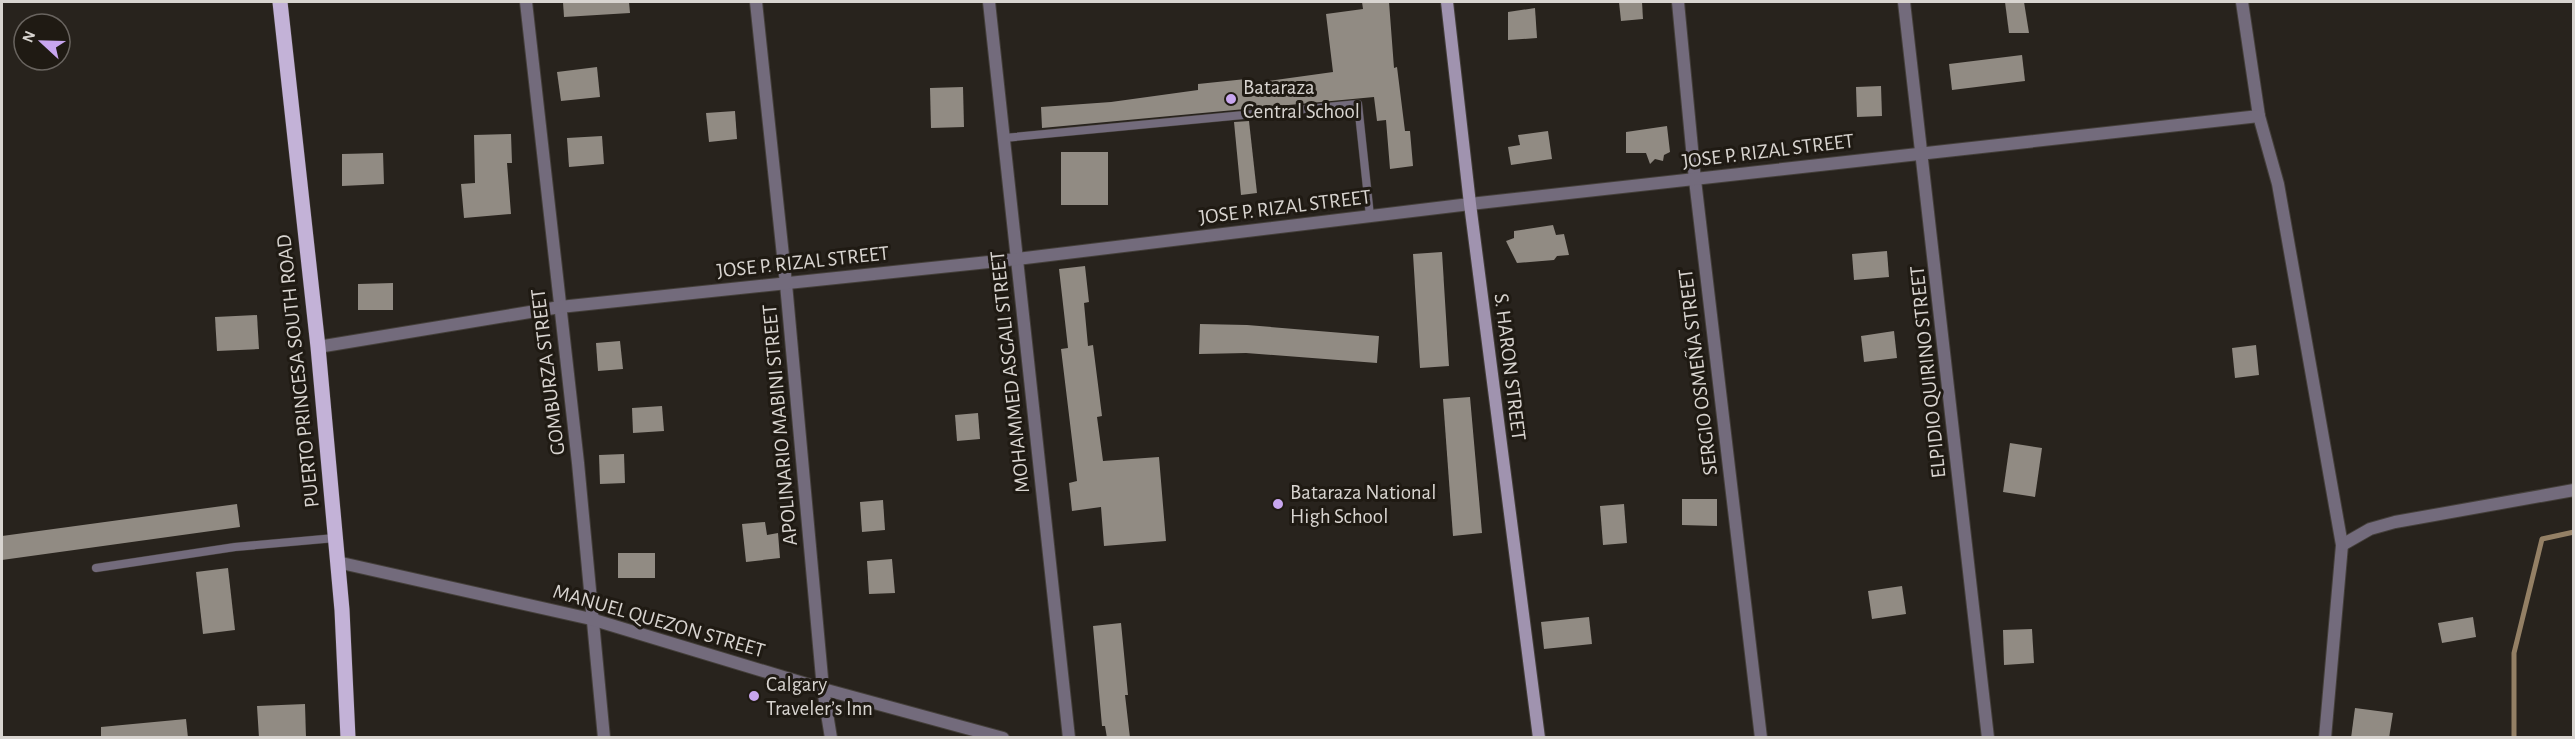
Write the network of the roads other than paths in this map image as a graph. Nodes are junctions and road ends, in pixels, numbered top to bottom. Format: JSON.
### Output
{"nodes":[{"id":1,"x":280,"y":2,"type":"edge"},
{"id":2,"x":526,"y":2,"type":"edge"},
{"id":3,"x":756,"y":2,"type":"edge"},
{"id":4,"x":989,"y":2,"type":"edge"},
{"id":5,"x":1447,"y":2,"type":"edge"},
{"id":6,"x":1678,"y":2,"type":"edge"},
{"id":7,"x":1904,"y":2,"type":"edge"},
{"id":8,"x":2242,"y":2,"type":"edge"},
{"id":9,"x":2259,"y":116,"type":"junction"},
{"id":10,"x":1004,"y":138,"type":"junction"},
{"id":11,"x":1923,"y":153,"type":"junction"},
{"id":12,"x":1695,"y":180,"type":"junction"},
{"id":13,"x":1470,"y":204,"type":"junction"},
{"id":14,"x":1370,"y":216,"type":"junction"},
{"id":15,"x":1017,"y":259,"type":"junction"},
{"id":16,"x":786,"y":284,"type":"junction"},
{"id":17,"x":560,"y":307,"type":"junction"},
{"id":18,"x":318,"y":347,"type":"junction"},
{"id":19,"x":2574,"y":490,"type":"edge"},
{"id":20,"x":335,"y":538,"type":"junction"},
{"id":21,"x":2342,"y":544,"type":"junction"},
{"id":22,"x":337,"y":562,"type":"junction"},
{"id":23,"x":96,"y":568,"type":"dead end"},
{"id":24,"x":591,"y":619,"type":"junction"},
{"id":25,"x":823,"y":689,"type":"junction"},
{"id":26,"x":348,"y":738,"type":"edge"},
{"id":27,"x":604,"y":738,"type":"edge"},
{"id":28,"x":831,"y":738,"type":"edge"},
{"id":29,"x":1003,"y":738,"type":"edge"},
{"id":30,"x":1069,"y":738,"type":"edge"},
{"id":31,"x":1539,"y":738,"type":"edge"},
{"id":32,"x":1761,"y":738,"type":"edge"},
{"id":33,"x":1988,"y":738,"type":"edge"},
{"id":34,"x":2325,"y":738,"type":"edge"}],
"edges":[{"from":1,"to":18,"type":"main road","name":"PUERTO PRINCESA SOUTH ROAD"},
{"from":2,"to":17,"type":"street","name":"GOMBURZA STREET"},
{"from":3,"to":16,"type":"street","name":"APOLINARIO MABINI STREET"},
{"from":4,"to":10,"type":"street","name":"MOHAMMED ASGALI STREET"},
{"from":5,"to":13,"type":"street","name":"S. HARON STREET"},
{"from":6,"to":12,"type":"street","name":"SERGIO OSMEÑA STREET"},
{"from":7,"to":11,"type":"street","name":"ELPIDIO QUIRINO STREET"},
{"from":8,"to":9,"type":"street"},
{"from":9,"to":11,"type":"street","name":"JOSE P. RIZAL STREET"},
{"from":9,"to":21,"type":"street"},
{"from":10,"to":14,"type":"lane"},
{"from":10,"to":15,"type":"street","name":"MOHAMMED ASGALI STREET"},
{"from":11,"to":12,"type":"street","name":"JOSE P. RIZAL STREET"},
{"from":11,"to":33,"type":"street","name":"ELPIDIO QUIRINO STREET"},
{"from":12,"to":13,"type":"street","name":"JOSE P. RIZAL STREET"},
{"from":12,"to":32,"type":"street","name":"SERGIO OSMEÑA STREET"},
{"from":13,"to":14,"type":"street","name":"JOSE P. RIZAL STREET"},
{"from":13,"to":31,"type":"street","name":"S. HARON STREET"},
{"from":14,"to":15,"type":"street","name":"JOSE P. RIZAL STREET"},
{"from":15,"to":16,"type":"street","name":"JOSE P. RIZAL STREET"},
{"from":15,"to":30,"type":"street","name":"MOHAMMED ASGALI STREET"},
{"from":16,"to":17,"type":"street","name":"JOSE P. RIZAL STREET"},
{"from":16,"to":25,"type":"street","name":"APOLINARIO MABINI STREET"},
{"from":17,"to":18,"type":"street","name":"JOSE P. RIZAL STREET"},
{"from":17,"to":24,"type":"street","name":"GOMBURZA STREET"},
{"from":18,"to":20,"type":"main road","name":"PUERTO PRINCESA SOUTH ROAD"},
{"from":19,"to":21,"type":"street"},
{"from":20,"to":22,"type":"main road","name":"PUERTO PRINCESA SOUTH ROAD"},
{"from":20,"to":23,"type":"lane"},
{"from":21,"to":34,"type":"street"},
{"from":22,"to":24,"type":"street","name":"MANUEL QUEZON STREET"},
{"from":22,"to":26,"type":"main road","name":"PUERTO PRINCESA SOUTH ROAD"},
{"from":24,"to":25,"type":"street","name":"MANUEL QUEZON STREET"},
{"from":24,"to":27,"type":"street","name":"GOMBURZA STREET"},
{"from":25,"to":28,"type":"street","name":"APOLINARIO MABINI STREET"},
{"from":25,"to":29,"type":"street","name":"MANUEL QUEZON STREET"}]}
